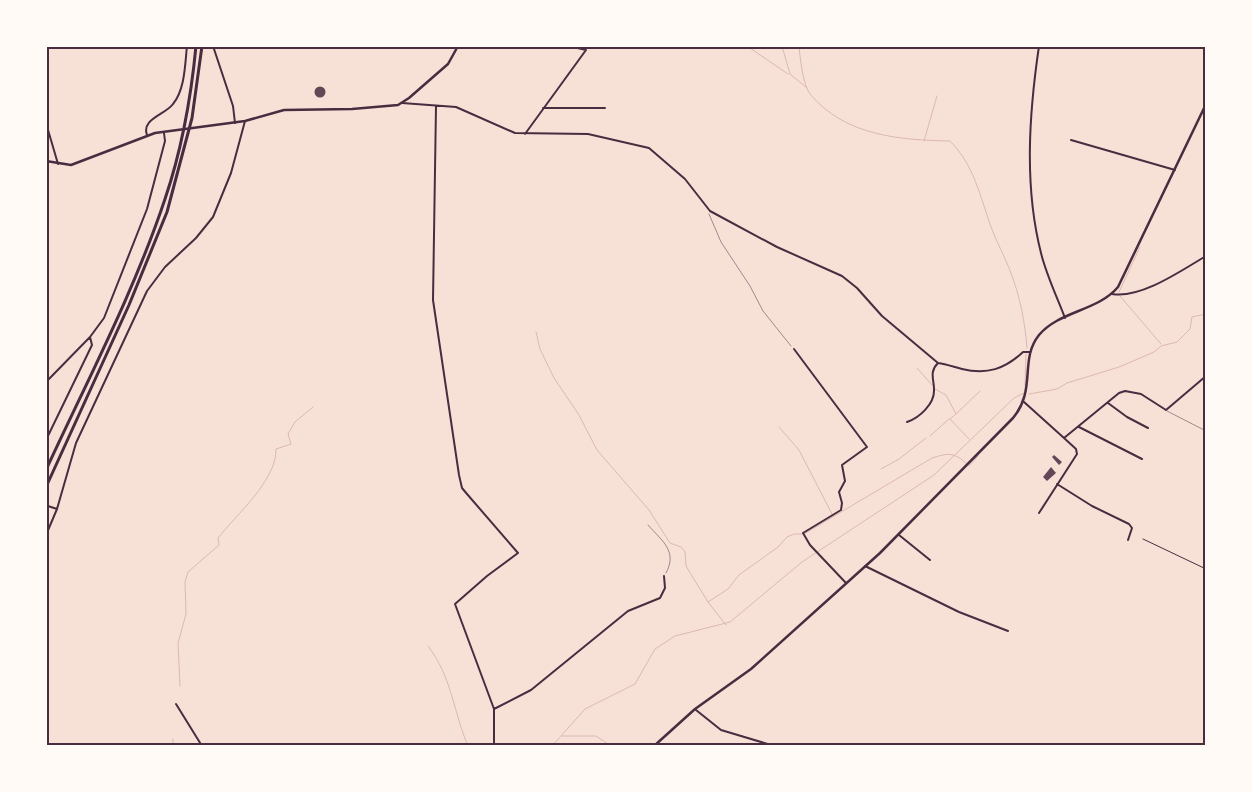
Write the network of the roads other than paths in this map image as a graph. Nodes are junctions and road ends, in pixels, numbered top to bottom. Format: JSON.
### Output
{"nodes":[{"id":1,"x":187,"y":46,"type":"edge"},
{"id":2,"x":196,"y":46,"type":"edge"},
{"id":3,"x":202,"y":46,"type":"edge"},
{"id":4,"x":213,"y":46,"type":"edge"},
{"id":5,"x":458,"y":46,"type":"edge"},
{"id":6,"x":569,"y":46,"type":"edge"},
{"id":7,"x":1039,"y":46,"type":"edge"},
{"id":8,"x":402,"y":103,"type":"junction"},
{"id":9,"x":1206,"y":104,"type":"edge"},
{"id":10,"x":436,"y":106,"type":"junction"},
{"id":11,"x":543,"y":108,"type":"junction"},
{"id":12,"x":605,"y":108,"type":"dead end"},
{"id":13,"x":245,"y":121,"type":"junction"},
{"id":14,"x":46,"y":123,"type":"edge"},
{"id":15,"x":235,"y":123,"type":"junction"},
{"id":16,"x":163,"y":132,"type":"junction"},
{"id":17,"x":525,"y":134,"type":"junction"},
{"id":18,"x":147,"y":136,"type":"junction"},
{"id":19,"x":1071,"y":140,"type":"dead end"},
{"id":20,"x":55,"y":153,"type":"junction"},
{"id":21,"x":46,"y":161,"type":"edge"},
{"id":22,"x":54,"y":163,"type":"junction"},
{"id":23,"x":58,"y":164,"type":"junction"},
{"id":24,"x":1174,"y":170,"type":"junction"},
{"id":25,"x":1206,"y":256,"type":"edge"},
{"id":26,"x":1112,"y":294,"type":"junction"},
{"id":27,"x":1064,"y":318,"type":"junction"},
{"id":28,"x":90,"y":338,"type":"junction"},
{"id":29,"x":794,"y":350,"type":"road end"},
{"id":30,"x":1030,"y":352,"type":"junction"},
{"id":31,"x":938,"y":363,"type":"junction"},
{"id":32,"x":1206,"y":376,"type":"edge"},
{"id":33,"x":46,"y":382,"type":"edge"},
{"id":34,"x":1024,"y":402,"type":"junction"},
{"id":35,"x":1108,"y":402,"type":"junction"},
{"id":36,"x":1166,"y":410,"type":"junction"},
{"id":37,"x":907,"y":422,"type":"dead end"},
{"id":38,"x":1079,"y":427,"type":"junction"},
{"id":39,"x":1148,"y":428,"type":"dead end"},
{"id":40,"x":1206,"y":431,"type":"edge"},
{"id":41,"x":1064,"y":438,"type":"junction"},
{"id":42,"x":46,"y":440,"type":"edge"},
{"id":43,"x":1142,"y":459,"type":"dead end"},
{"id":44,"x":46,"y":470,"type":"edge"},
{"id":45,"x":1057,"y":484,"type":"junction"},
{"id":46,"x":46,"y":487,"type":"edge"},
{"id":47,"x":48,"y":506,"type":"dead end"},
{"id":48,"x":57,"y":509,"type":"junction"},
{"id":49,"x":1039,"y":514,"type":"dead end"},
{"id":50,"x":898,"y":534,"type":"junction"},
{"id":51,"x":46,"y":535,"type":"edge"},
{"id":52,"x":1143,"y":539,"type":"dead end"},
{"id":53,"x":1128,"y":540,"type":"dead end"},
{"id":54,"x":930,"y":560,"type":"dead end"},
{"id":55,"x":865,"y":566,"type":"junction"},
{"id":56,"x":1206,"y":569,"type":"edge"},
{"id":57,"x":664,"y":576,"type":"road end"},
{"id":58,"x":846,"y":583,"type":"junction"},
{"id":59,"x":1008,"y":631,"type":"dead end"},
{"id":60,"x":176,"y":704,"type":"dead end"},
{"id":61,"x":494,"y":709,"type":"junction"},
{"id":62,"x":695,"y":709,"type":"junction"},
{"id":63,"x":771,"y":745,"type":"edge"},
{"id":64,"x":202,"y":746,"type":"edge"},
{"id":65,"x":494,"y":746,"type":"edge"},
{"id":66,"x":654,"y":746,"type":"edge"}],
"edges":[{"from":1,"to":18,"type":"street"},
{"from":2,"to":44,"type":"highway"},
{"from":3,"to":46,"type":"highway"},
{"from":4,"to":15,"type":"street"},
{"from":5,"to":8,"type":"street"},
{"from":6,"to":11,"type":"street"},
{"from":7,"to":27,"type":"street"},
{"from":8,"to":10,"type":"street"},
{"from":8,"to":13,"type":"street"},
{"from":9,"to":24,"type":"street"},
{"from":10,"to":17,"type":"street"},
{"from":10,"to":61,"type":"street"},
{"from":11,"to":12,"type":"street"},
{"from":11,"to":17,"type":"street"},
{"from":13,"to":15,"type":"street"},
{"from":13,"to":48,"type":"street"},
{"from":14,"to":20,"type":"street"},
{"from":15,"to":16,"type":"street"},
{"from":16,"to":18,"type":"street"},
{"from":16,"to":28,"type":"street"},
{"from":17,"to":31,"type":"street"},
{"from":18,"to":23,"type":"street"},
{"from":19,"to":24,"type":"street"},
{"from":20,"to":22,"type":"street"},
{"from":20,"to":23,"type":"street"},
{"from":21,"to":22,"type":"street"},
{"from":22,"to":23,"type":"street"},
{"from":24,"to":26,"type":"street"},
{"from":25,"to":26,"type":"street"},
{"from":26,"to":27,"type":"street"},
{"from":27,"to":30,"type":"street"},
{"from":28,"to":33,"type":"street"},
{"from":28,"to":42,"type":"street"},
{"from":29,"to":58,"type":"street"},
{"from":30,"to":31,"type":"street"},
{"from":30,"to":34,"type":"street"},
{"from":31,"to":37,"type":"street"},
{"from":32,"to":36,"type":"street"},
{"from":34,"to":41,"type":"street"},
{"from":34,"to":50,"type":"street"},
{"from":35,"to":36,"type":"street"},
{"from":35,"to":38,"type":"street"},
{"from":35,"to":39,"type":"street"},
{"from":36,"to":40,"type":"lane"},
{"from":38,"to":41,"type":"street"},
{"from":38,"to":43,"type":"street"},
{"from":41,"to":45,"type":"street"},
{"from":45,"to":49,"type":"street"},
{"from":45,"to":53,"type":"street"},
{"from":47,"to":48,"type":"street"},
{"from":48,"to":51,"type":"street"},
{"from":50,"to":54,"type":"street"},
{"from":50,"to":55,"type":"street"},
{"from":52,"to":56,"type":"street"},
{"from":55,"to":58,"type":"street"},
{"from":55,"to":59,"type":"street"},
{"from":57,"to":61,"type":"street"},
{"from":58,"to":62,"type":"street"},
{"from":60,"to":64,"type":"street"},
{"from":61,"to":65,"type":"street"},
{"from":62,"to":63,"type":"street"},
{"from":62,"to":66,"type":"street"}]}
